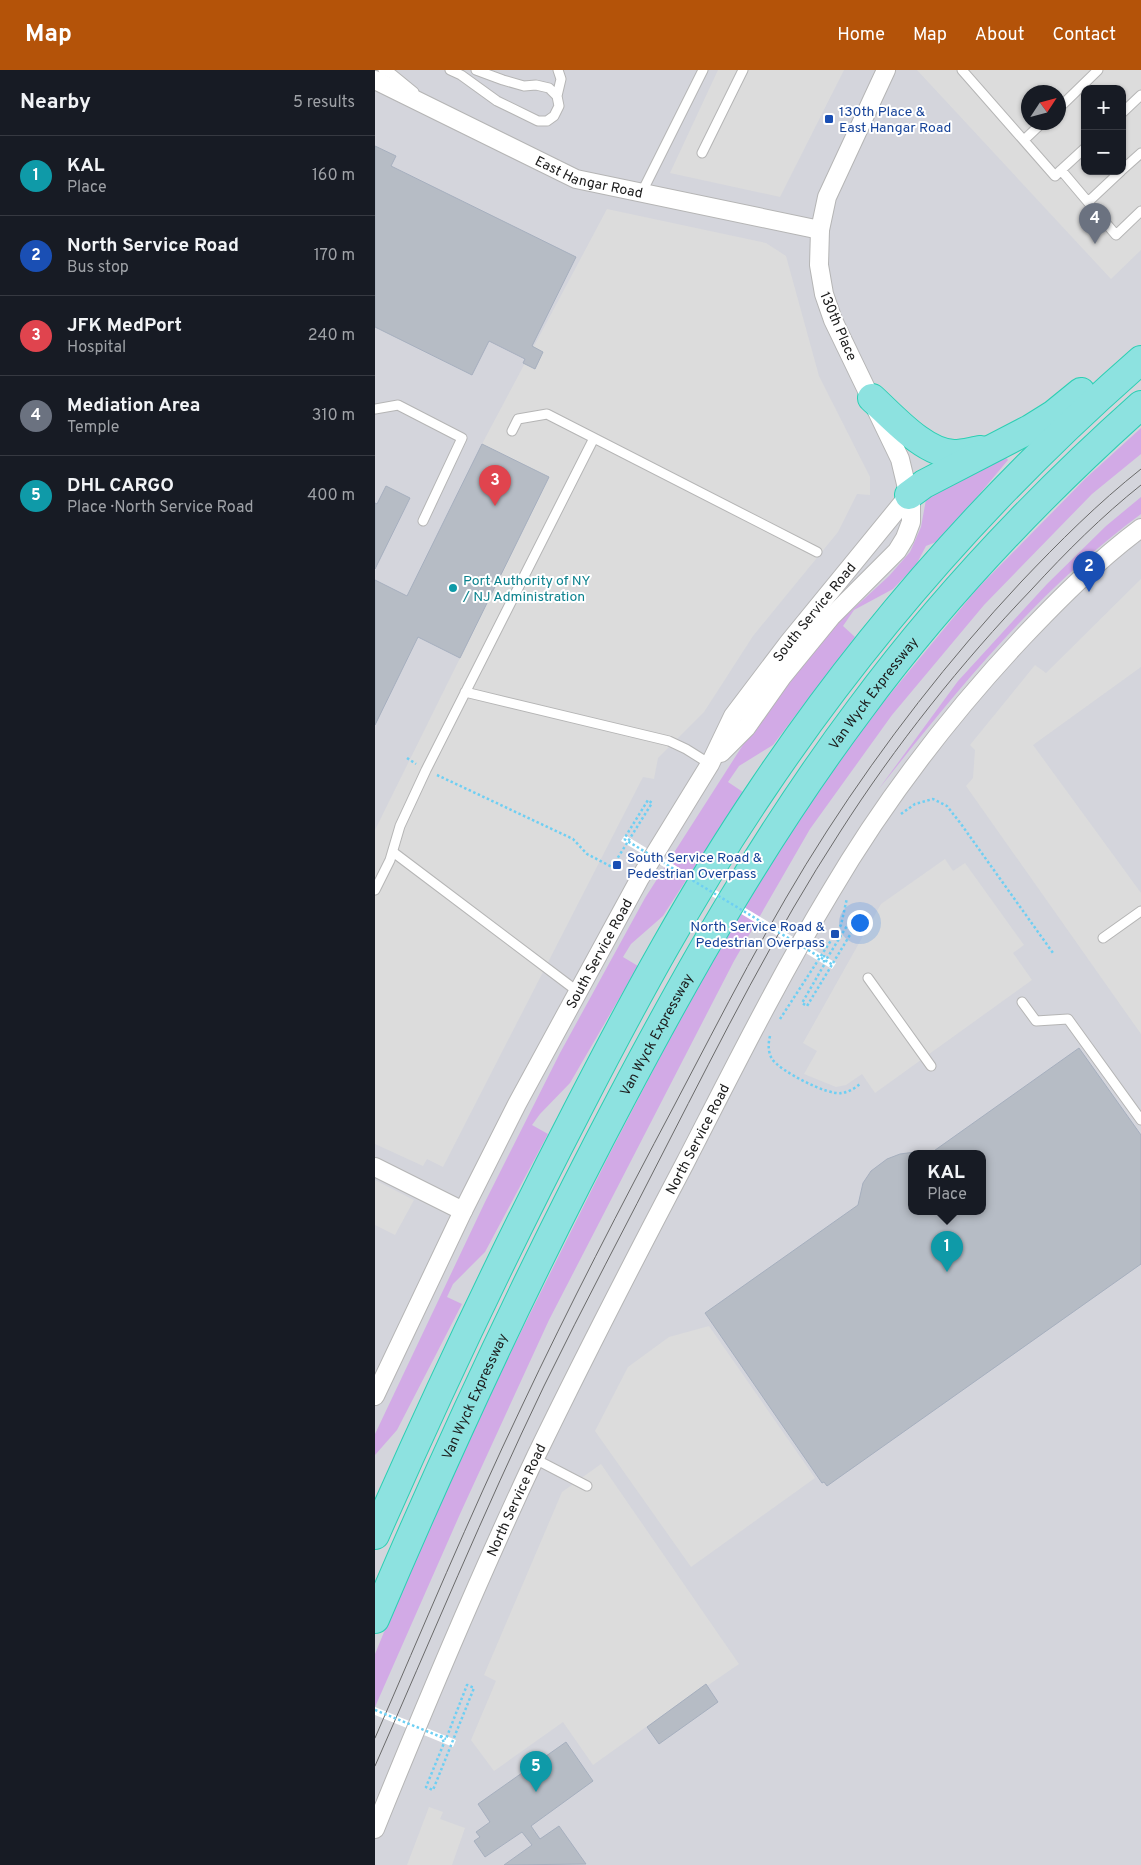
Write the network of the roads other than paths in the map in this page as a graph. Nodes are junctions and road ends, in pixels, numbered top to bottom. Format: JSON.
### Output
{"nodes":[{"id":1,"x":383,"y":70,"type":"edge"},
{"id":2,"x":450,"y":70,"type":"edge"},
{"id":3,"x":558,"y":70,"type":"edge"},
{"id":4,"x":703,"y":70,"type":"edge"},
{"id":5,"x":743,"y":70,"type":"edge"},
{"id":6,"x":886,"y":70,"type":"edge"},
{"id":7,"x":962,"y":70,"type":"edge"},
{"id":8,"x":1098,"y":70,"type":"edge"},
{"id":9,"x":480,"y":71,"type":"edge"},
{"id":10,"x":375,"y":80,"type":"edge"},
{"id":11,"x":1141,"y":95,"type":"edge"},
{"id":12,"x":557,"y":96,"type":"junction"},
{"id":13,"x":1066,"y":101,"type":"edge"},
{"id":14,"x":1126,"y":109,"type":"edge"},
{"id":15,"x":439,"y":112,"type":"junction"},
{"id":16,"x":1035,"y":130,"type":"edge"},
{"id":17,"x":1024,"y":140,"type":"junction"},
{"id":18,"x":1081,"y":152,"type":"edge"},
{"id":19,"x":702,"y":153,"type":"dead end"},
{"id":20,"x":1141,"y":153,"type":"edge"},
{"id":21,"x":1126,"y":167,"type":"edge"},
{"id":22,"x":1061,"y":170,"type":"junction"},
{"id":23,"x":1118,"y":175,"type":"edge"},
{"id":24,"x":642,"y":192,"type":"junction"},
{"id":25,"x":1088,"y":202,"type":"junction"},
{"id":26,"x":1141,"y":212,"type":"edge"},
{"id":27,"x":820,"y":230,"type":"junction"},
{"id":28,"x":1141,"y":353,"type":"edge"},
{"id":29,"x":1141,"y":360,"type":"edge"},
{"id":30,"x":871,"y":398,"type":"junction"},
{"id":31,"x":1141,"y":405,"type":"edge"},
{"id":32,"x":375,"y":409,"type":"edge"},
{"id":33,"x":513,"y":431,"type":"dead end"},
{"id":34,"x":594,"y":438,"type":"junction"},
{"id":35,"x":993,"y":448,"type":"junction"},
{"id":36,"x":909,"y":494,"type":"junction"},
{"id":37,"x":423,"y":520,"type":"dead end"},
{"id":38,"x":1141,"y":528,"type":"edge"},
{"id":39,"x":817,"y":552,"type":"dead end"},
{"id":40,"x":465,"y":692,"type":"junction"},
{"id":41,"x":710,"y":764,"type":"junction"},
{"id":42,"x":393,"y":852,"type":"junction"},
{"id":43,"x":375,"y":890,"type":"edge"},
{"id":44,"x":1141,"y":911,"type":"edge"},
{"id":45,"x":1103,"y":938,"type":"dead end"},
{"id":46,"x":868,"y":978,"type":"dead end"},
{"id":47,"x":577,"y":991,"type":"junction"},
{"id":48,"x":1022,"y":1002,"type":"dead end"},
{"id":49,"x":931,"y":1066,"type":"dead end"},
{"id":50,"x":1141,"y":1120,"type":"edge"},
{"id":51,"x":375,"y":1168,"type":"edge"},
{"id":52,"x":463,"y":1211,"type":"junction"},
{"id":53,"x":375,"y":1396,"type":"edge"},
{"id":54,"x":535,"y":1459,"type":"junction"},
{"id":55,"x":587,"y":1486,"type":"dead end"},
{"id":56,"x":375,"y":1535,"type":"edge"},
{"id":57,"x":375,"y":1619,"type":"edge"},
{"id":58,"x":375,"y":1828,"type":"edge"}],
"edges":[{"from":1,"to":15,"type":"lane"},
{"from":2,"to":12,"type":"lane"},
{"from":3,"to":12,"type":"lane"},
{"from":4,"to":24,"type":"lane"},
{"from":5,"to":19,"type":"lane"},
{"from":6,"to":27,"type":"street","name":"130th Place"},
{"from":7,"to":17,"type":"lane"},
{"from":8,"to":13,"type":"lane"},
{"from":9,"to":12,"type":"lane"},
{"from":10,"to":15,"type":"street","name":"East Hangar Road"},
{"from":11,"to":14,"type":"lane"},
{"from":15,"to":24,"type":"street","name":"East Hangar Road"},
{"from":16,"to":17,"type":"lane"},
{"from":17,"to":22,"type":"lane"},
{"from":18,"to":22,"type":"lane"},
{"from":20,"to":21,"type":"lane"},
{"from":22,"to":25,"type":"lane"},
{"from":23,"to":25,"type":"lane"},
{"from":24,"to":27,"type":"street","name":"East Hangar Road"},
{"from":25,"to":26,"type":"lane"},
{"from":27,"to":30,"type":"street","name":"130th Place"},
{"from":28,"to":35,"type":"highway"},
{"from":29,"to":56,"type":"highway"},
{"from":30,"to":35,"type":"highway"},
{"from":30,"to":36,"type":"street","name":"130th Place"},
{"from":31,"to":57,"type":"highway","name":"Van Wyck Expressway"},
{"from":32,"to":37,"type":"lane"},
{"from":33,"to":34,"type":"lane"},
{"from":34,"to":39,"type":"lane"},
{"from":34,"to":40,"type":"lane"},
{"from":35,"to":36,"type":"highway"},
{"from":36,"to":41,"type":"street","name":"South Service Road"},
{"from":36,"to":41,"type":"street","name":"130th Place"},
{"from":38,"to":54,"type":"street","name":"North Service Road"},
{"from":40,"to":41,"type":"lane"},
{"from":40,"to":42,"type":"lane"},
{"from":41,"to":47,"type":"street","name":"South Service Road"},
{"from":42,"to":43,"type":"lane"},
{"from":42,"to":47,"type":"lane"},
{"from":44,"to":45,"type":"lane"},
{"from":46,"to":49,"type":"lane"},
{"from":47,"to":52,"type":"street","name":"South Service Road"},
{"from":48,"to":50,"type":"lane"},
{"from":51,"to":52,"type":"street"},
{"from":52,"to":53,"type":"street","name":"South Service Road"},
{"from":54,"to":55,"type":"lane"},
{"from":54,"to":58,"type":"street","name":"North Service Road"}]}
